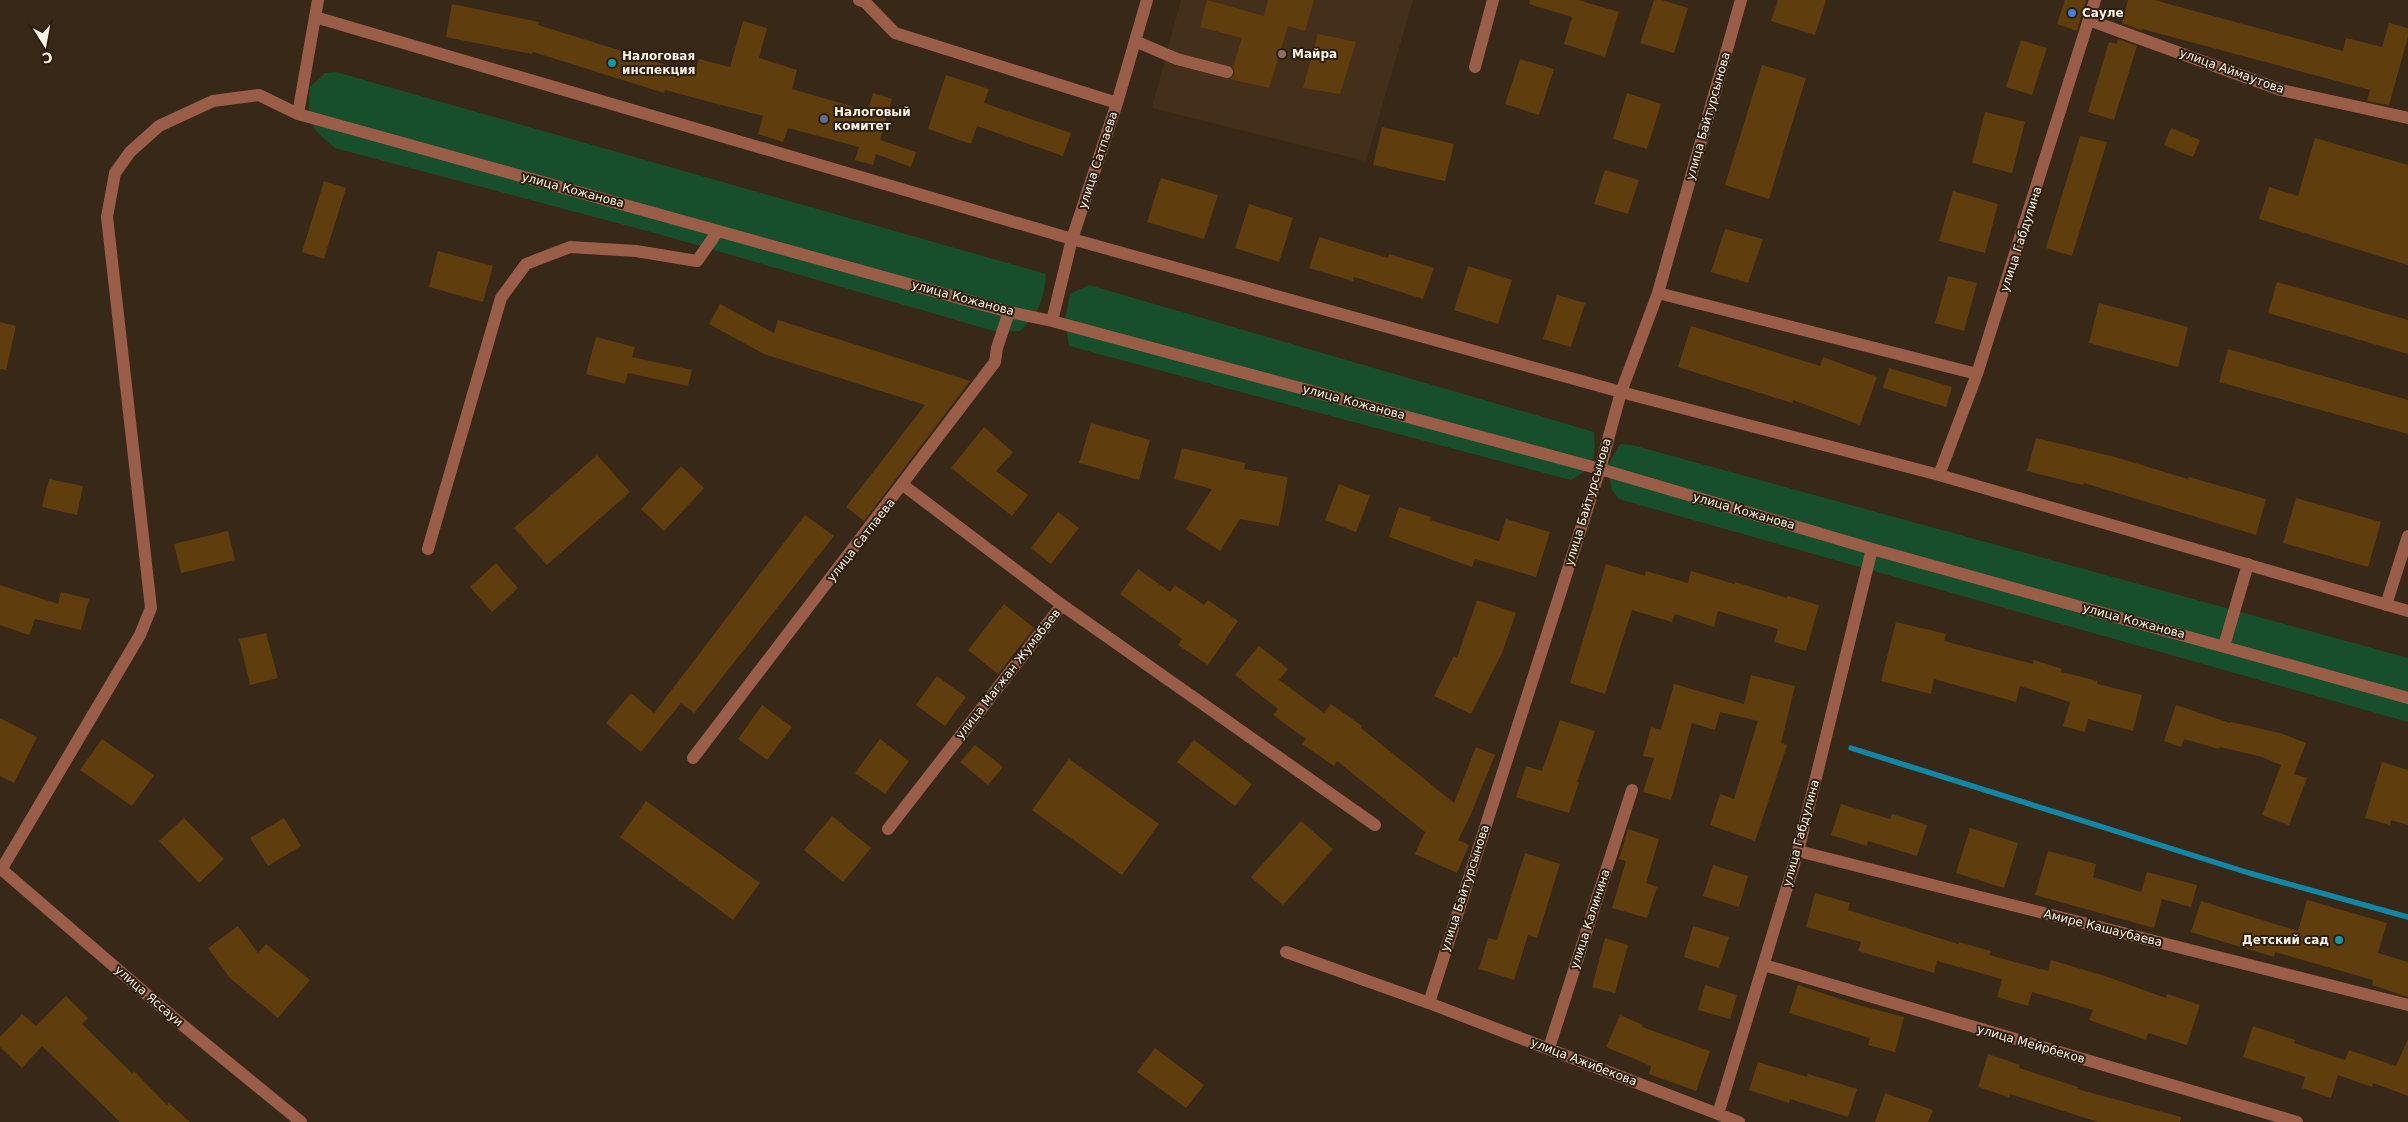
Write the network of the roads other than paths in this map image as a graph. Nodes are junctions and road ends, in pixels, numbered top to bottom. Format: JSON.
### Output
{"nodes":[{"id":1,"x":318,"y":0,"type":"edge"},
{"id":2,"x":859,"y":0,"type":"edge"},
{"id":3,"x":1147,"y":0,"type":"edge"},
{"id":4,"x":1493,"y":0,"type":"edge"},
{"id":5,"x":1741,"y":0,"type":"edge"},
{"id":6,"x":2095,"y":0,"type":"edge"},
{"id":7,"x":315,"y":17,"type":"junction"},
{"id":8,"x":2089,"y":20,"type":"junction"},
{"id":9,"x":1135,"y":41,"type":"junction"},
{"id":10,"x":1475,"y":67,"type":"dead end"},
{"id":11,"x":1227,"y":72,"type":"dead end"},
{"id":12,"x":1117,"y":103,"type":"junction"},
{"id":13,"x":298,"y":114,"type":"junction"},
{"id":14,"x":2408,"y":118,"type":"edge"},
{"id":15,"x":718,"y":231,"type":"junction"},
{"id":16,"x":1072,"y":240,"type":"junction"},
{"id":17,"x":1658,"y":294,"type":"junction"},
{"id":18,"x":1009,"y":312,"type":"junction"},
{"id":19,"x":1052,"y":321,"type":"junction"},
{"id":20,"x":1977,"y":374,"type":"junction"},
{"id":21,"x":1621,"y":392,"type":"junction"},
{"id":22,"x":1600,"y":469,"type":"junction"},
{"id":23,"x":1938,"y":475,"type":"junction"},
{"id":24,"x":903,"y":485,"type":"junction"},
{"id":25,"x":2408,"y":536,"type":"edge"},
{"id":26,"x":428,"y":549,"type":"dead end"},
{"id":27,"x":1872,"y":549,"type":"junction"},
{"id":28,"x":2248,"y":564,"type":"junction"},
{"id":29,"x":1062,"y":604,"type":"junction"},
{"id":30,"x":2386,"y":605,"type":"junction"},
{"id":31,"x":2408,"y":611,"type":"edge"},
{"id":32,"x":2224,"y":646,"type":"junction"},
{"id":33,"x":2408,"y":698,"type":"edge"},
{"id":34,"x":694,"y":758,"type":"dead end"},
{"id":35,"x":1632,"y":790,"type":"dead end"},
{"id":36,"x":1375,"y":825,"type":"dead end"},
{"id":37,"x":888,"y":829,"type":"dead end"},
{"id":38,"x":1798,"y":851,"type":"junction"},
{"id":39,"x":1,"y":869,"type":"edge"},
{"id":40,"x":1286,"y":952,"type":"dead end"},
{"id":41,"x":1764,"y":965,"type":"junction"},
{"id":42,"x":1428,"y":1003,"type":"junction"},
{"id":43,"x":2408,"y":1005,"type":"edge"},
{"id":44,"x":1549,"y":1048,"type":"junction"},
{"id":45,"x":1718,"y":1114,"type":"junction"},
{"id":46,"x":301,"y":1122,"type":"edge"},
{"id":47,"x":1739,"y":1122,"type":"edge"},
{"id":48,"x":2297,"y":1122,"type":"edge"}],
"edges":[{"from":1,"to":7,"type":"street"},
{"from":2,"to":12,"type":"street"},
{"from":3,"to":9,"type":"street","name":"улица Сатпаева"},
{"from":4,"to":10,"type":"street"},
{"from":5,"to":17,"type":"street","name":"улица Байтурсынова"},
{"from":6,"to":8,"type":"street","name":"улица Габдулина"},
{"from":7,"to":13,"type":"street"},
{"from":7,"to":16,"type":"street"},
{"from":8,"to":14,"type":"street","name":"улица Аймаутова"},
{"from":8,"to":20,"type":"street","name":"улица Габдулина"},
{"from":9,"to":11,"type":"street"},
{"from":9,"to":12,"type":"street","name":"улица Сатпаева"},
{"from":12,"to":16,"type":"street","name":"улица Сатпаева"},
{"from":13,"to":15,"type":"street","name":"улица Кожанова"},
{"from":13,"to":39,"type":"street","name":"улица Кожанова"},
{"from":15,"to":18,"type":"street","name":"улица Кожанова"},
{"from":15,"to":26,"type":"street"},
{"from":16,"to":19,"type":"street","name":"улица Сатпаева"},
{"from":16,"to":21,"type":"street"},
{"from":17,"to":20,"type":"street"},
{"from":17,"to":21,"type":"street","name":"улица Байтурсынова"},
{"from":18,"to":19,"type":"street","name":"улица Кожанова"},
{"from":18,"to":24,"type":"street","name":"улица Сатпаева"},
{"from":19,"to":22,"type":"street","name":"улица Кожанова"},
{"from":20,"to":23,"type":"street","name":"улица Габдулина"},
{"from":21,"to":22,"type":"street","name":"улица Байтурсынова"},
{"from":21,"to":23,"type":"street"},
{"from":22,"to":27,"type":"street","name":"улица Кожанова"},
{"from":22,"to":42,"type":"street","name":"улица Байтурсынова"},
{"from":23,"to":28,"type":"street"},
{"from":24,"to":29,"type":"street","name":"улица Магжан Жумабаев"},
{"from":24,"to":34,"type":"street","name":"улица Сатпаева"},
{"from":25,"to":30,"type":"street"},
{"from":27,"to":32,"type":"street","name":"улица Кожанова"},
{"from":27,"to":38,"type":"street","name":"улица Габдулина"},
{"from":28,"to":30,"type":"street"},
{"from":28,"to":32,"type":"street"},
{"from":29,"to":36,"type":"street"},
{"from":29,"to":37,"type":"street","name":"улица Магжан Жумабаев"},
{"from":30,"to":31,"type":"street"},
{"from":32,"to":33,"type":"street","name":"улица Кожанова"},
{"from":35,"to":44,"type":"street","name":"улица Калинина"},
{"from":38,"to":41,"type":"street","name":"улица Габдулина"},
{"from":38,"to":43,"type":"street","name":"Амире Кашаубаева"},
{"from":39,"to":46,"type":"street","name":"улица Яссауи"},
{"from":40,"to":42,"type":"street","name":"улица Ажибекова"},
{"from":41,"to":45,"type":"street","name":"улица Габдулина"},
{"from":41,"to":48,"type":"street","name":"улица Мейрбеков"},
{"from":42,"to":44,"type":"street","name":"улица Ажибекова"},
{"from":44,"to":45,"type":"street","name":"улица Ажибекова"},
{"from":45,"to":47,"type":"street","name":"улица Ажибекова"}]}
